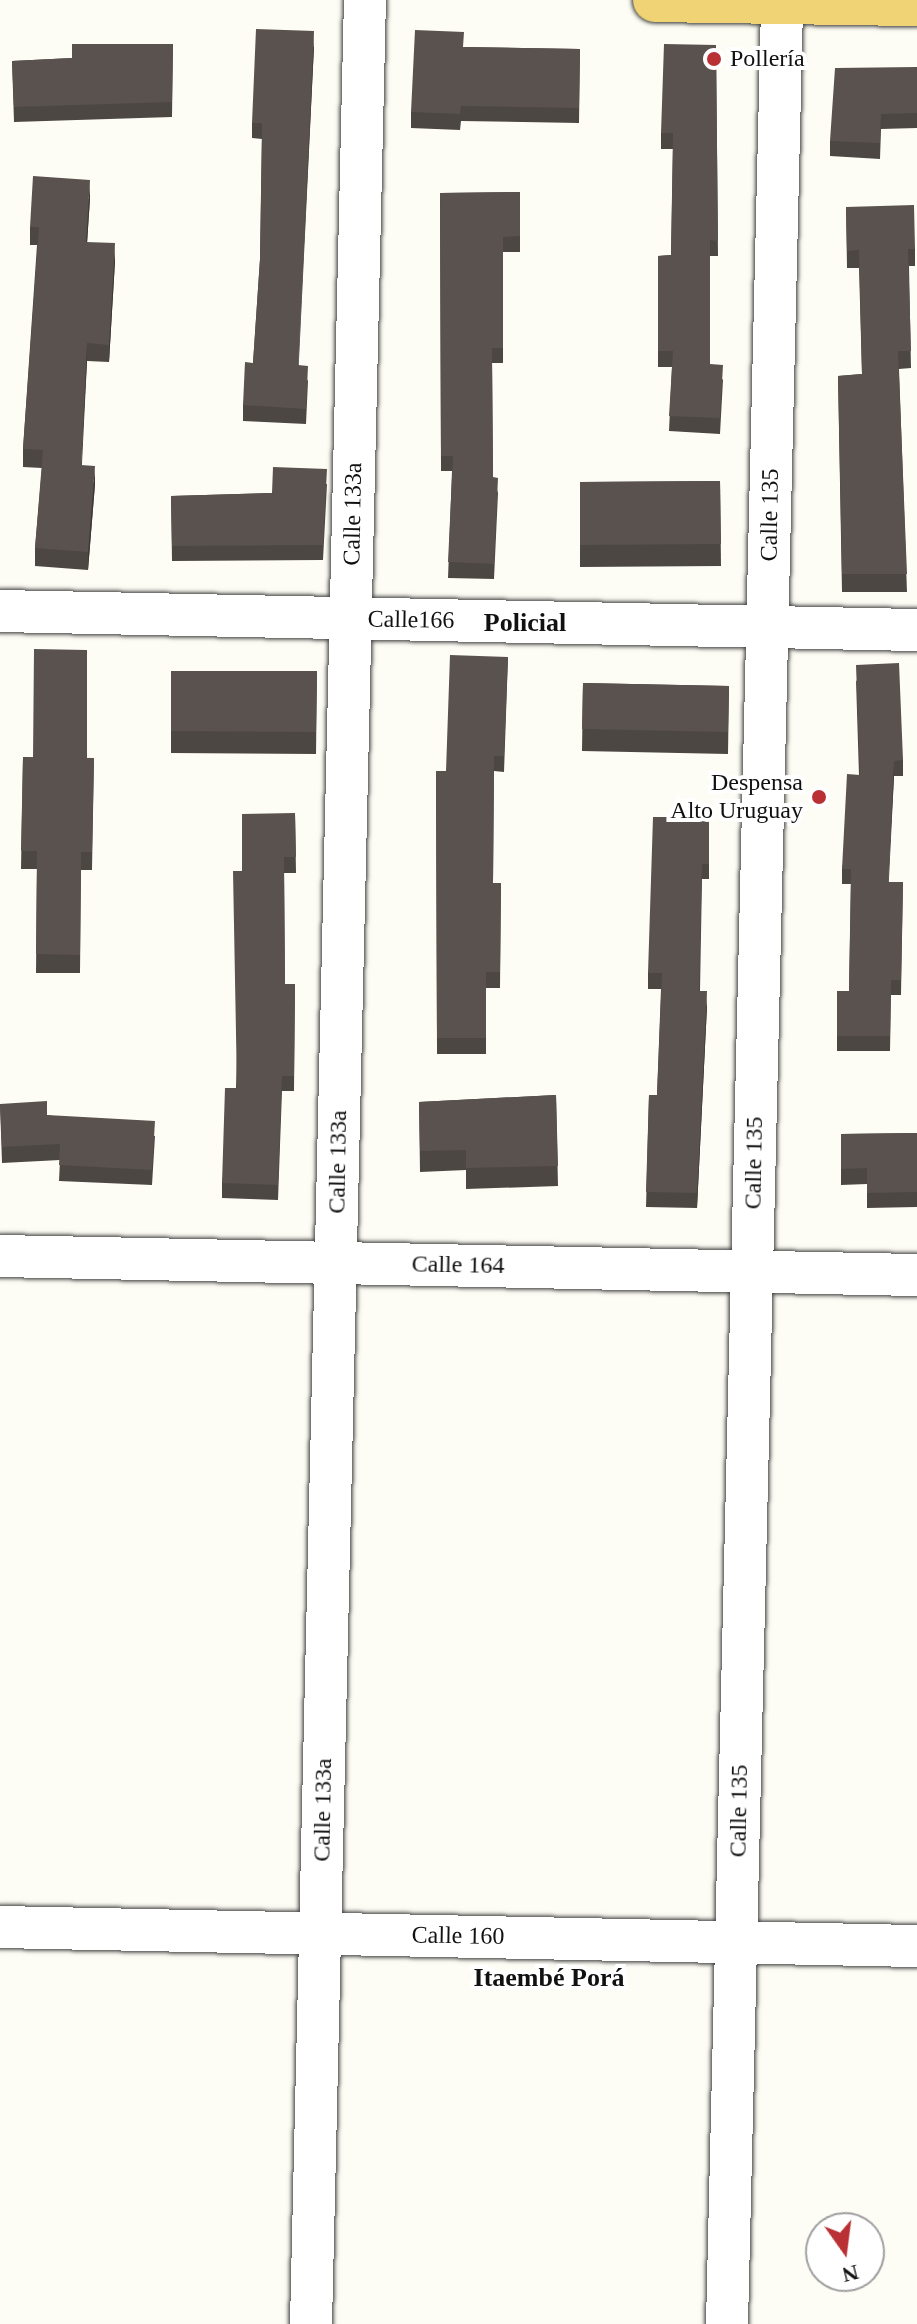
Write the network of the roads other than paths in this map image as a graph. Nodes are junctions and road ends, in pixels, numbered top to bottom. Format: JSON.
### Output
{"nodes":[{"id":1,"x":365,"y":0,"type":"edge"},
{"id":2,"x":655,"y":0,"type":"edge"},
{"id":3,"x":782,"y":2,"type":"junction"},
{"id":4,"x":917,"y":4,"type":"edge"},
{"id":5,"x":0,"y":611,"type":"edge"},
{"id":6,"x":351,"y":618,"type":"junction"},
{"id":7,"x":767,"y":627,"type":"junction"},
{"id":8,"x":917,"y":630,"type":"edge"},
{"id":9,"x":0,"y":1256,"type":"edge"},
{"id":10,"x":336,"y":1263,"type":"junction"},
{"id":11,"x":752,"y":1271,"type":"junction"},
{"id":12,"x":917,"y":1275,"type":"edge"},
{"id":13,"x":0,"y":1927,"type":"edge"},
{"id":14,"x":320,"y":1933,"type":"junction"},
{"id":15,"x":736,"y":1942,"type":"junction"},
{"id":16,"x":917,"y":1946,"type":"edge"},
{"id":17,"x":311,"y":2324,"type":"edge"},
{"id":18,"x":727,"y":2324,"type":"edge"}],
"edges":[{"from":1,"to":6,"type":"street","name":"Calle 133a"},
{"from":2,"to":3,"type":"main road"},
{"from":3,"to":4,"type":"main road"},
{"from":3,"to":7,"type":"street","name":"Calle 135"},
{"from":5,"to":6,"type":"street","name":"Calle166"},
{"from":6,"to":7,"type":"street","name":"Calle166"},
{"from":6,"to":10,"type":"street","name":"Calle 133a"},
{"from":7,"to":8,"type":"street","name":"Calle166"},
{"from":7,"to":11,"type":"street","name":"Calle 135"},
{"from":9,"to":10,"type":"street","name":"Calle 164"},
{"from":10,"to":11,"type":"street","name":"Calle 164"},
{"from":10,"to":14,"type":"street","name":"Calle 133a"},
{"from":11,"to":12,"type":"street","name":"Calle 164"},
{"from":11,"to":15,"type":"street","name":"Calle 135"},
{"from":13,"to":14,"type":"street","name":"Calle 160"},
{"from":14,"to":15,"type":"street","name":"Calle 160"},
{"from":14,"to":17,"type":"street","name":"Calle 133a"},
{"from":15,"to":16,"type":"street","name":"Calle 160"},
{"from":15,"to":18,"type":"street","name":"Calle 135"}]}
